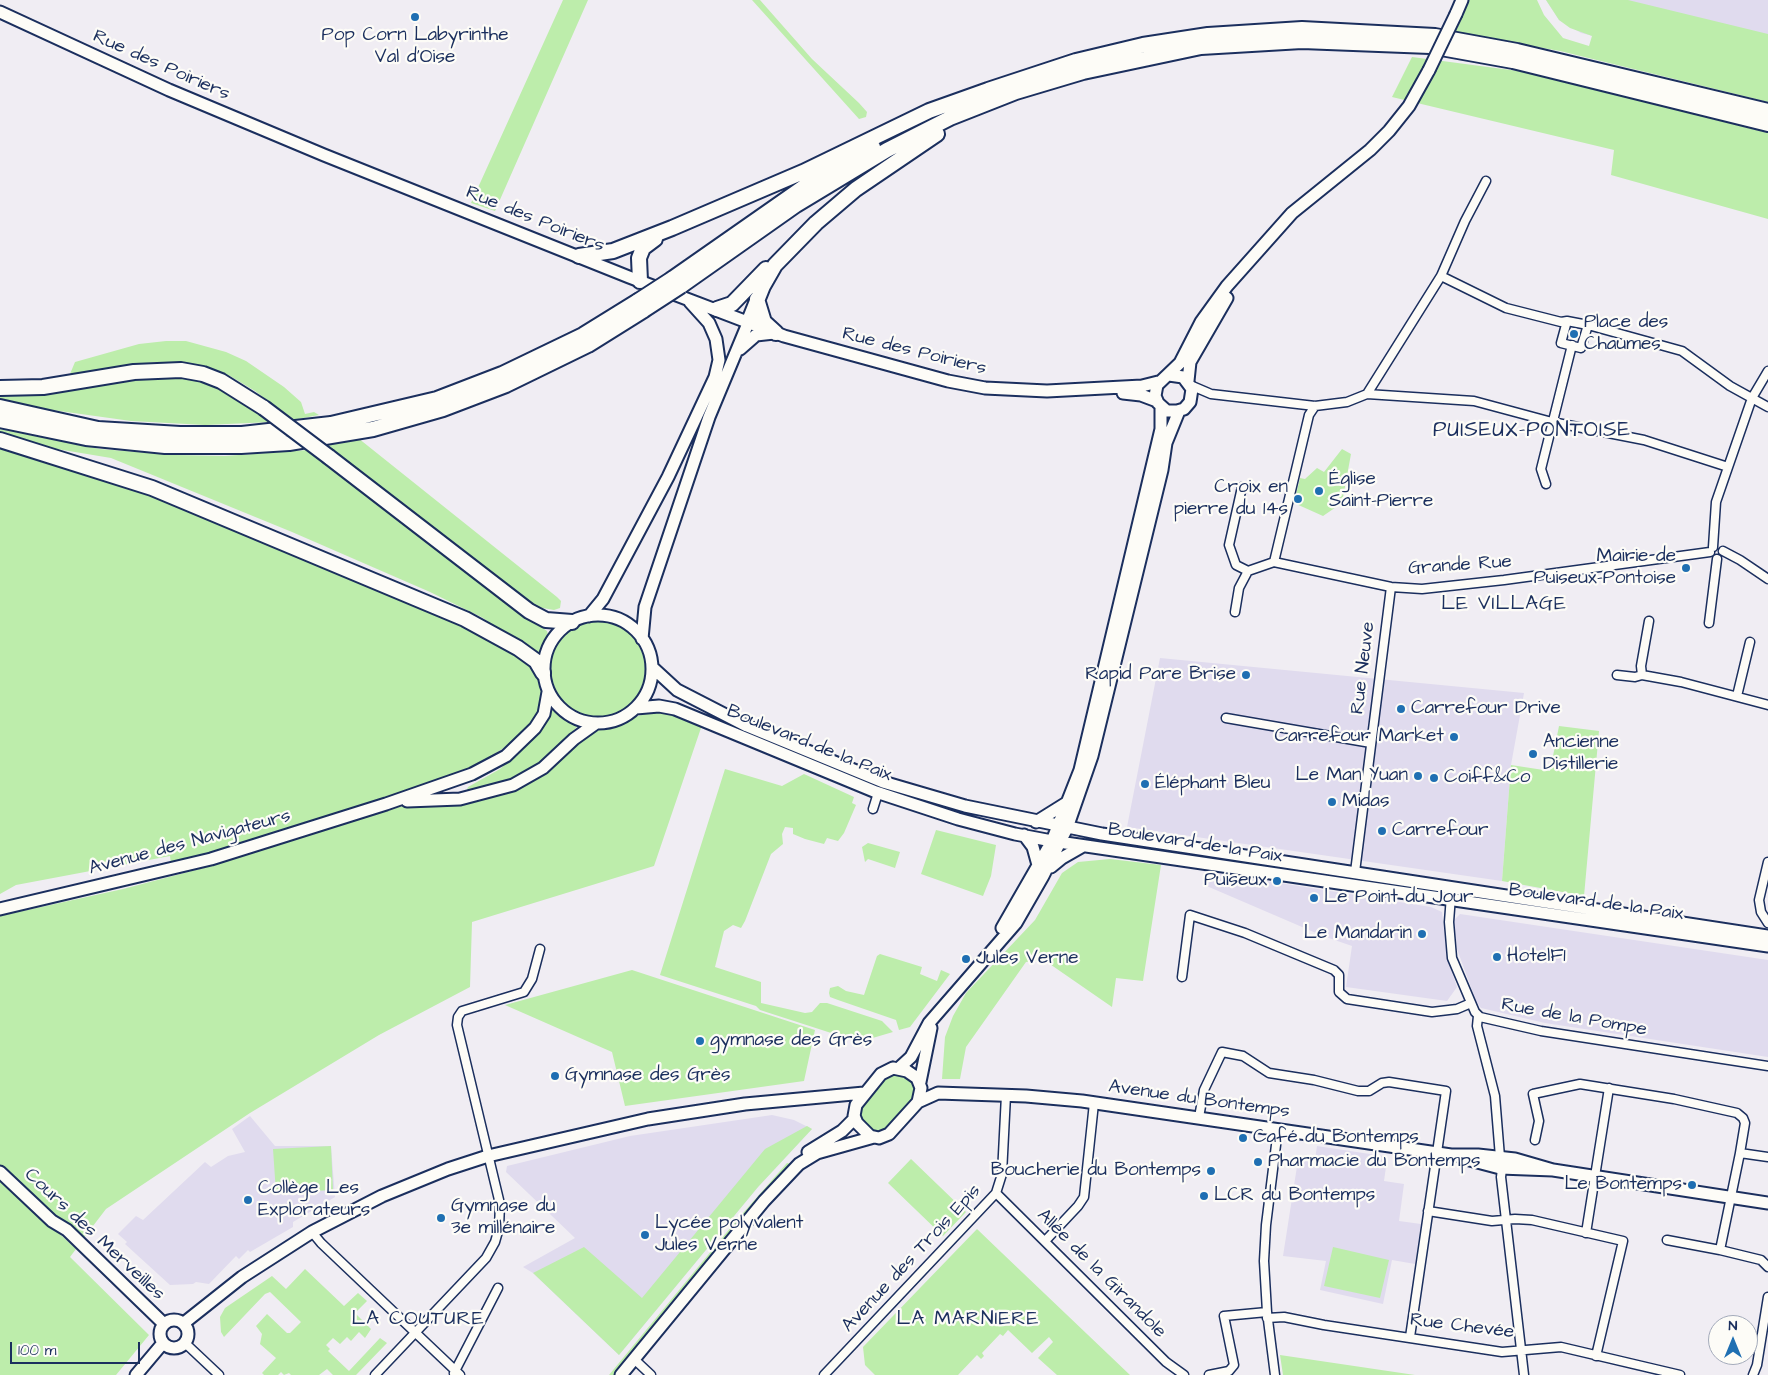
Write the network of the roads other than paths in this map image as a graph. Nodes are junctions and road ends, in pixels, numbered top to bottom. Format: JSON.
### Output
{"nodes":[{"id":1,"x":1462,"y":0,"type":"edge"},
{"id":2,"x":0,"y":12,"type":"edge"},
{"id":3,"x":1302,"y":41,"type":"junction"},
{"id":4,"x":988,"y":90,"type":"junction"},
{"id":5,"x":1768,"y":111,"type":"edge"},
{"id":6,"x":1768,"y":124,"type":"edge"},
{"id":7,"x":1486,"y":181,"type":"dead end"},
{"id":8,"x":672,"y":228,"type":"junction"},
{"id":9,"x":786,"y":254,"type":"junction"},
{"id":10,"x":578,"y":256,"type":"junction"},
{"id":11,"x":1247,"y":263,"type":"junction"},
{"id":12,"x":1441,"y":276,"type":"junction"},
{"id":13,"x":640,"y":281,"type":"junction"},
{"id":14,"x":676,"y":282,"type":"junction"},
{"id":15,"x":757,"y":299,"type":"junction"},
{"id":16,"x":689,"y":300,"type":"junction"},
{"id":17,"x":641,"y":305,"type":"junction"},
{"id":18,"x":717,"y":308,"type":"junction"},
{"id":19,"x":748,"y":321,"type":"junction"},
{"id":20,"x":1567,"y":321,"type":"junction"},
{"id":21,"x":1590,"y":326,"type":"junction"},
{"id":22,"x":776,"y":333,"type":"junction"},
{"id":23,"x":1572,"y":345,"type":"junction"},
{"id":24,"x":732,"y":361,"type":"junction"},
{"id":25,"x":1768,"y":371,"type":"edge"},
{"id":26,"x":1170,"y":375,"type":"junction"},
{"id":27,"x":1158,"y":382,"type":"junction"},
{"id":28,"x":1189,"y":383,"type":"junction"},
{"id":29,"x":0,"y":388,"type":"edge"},
{"id":30,"x":1076,"y":390,"type":"junction"},
{"id":31,"x":1211,"y":394,"type":"junction"},
{"id":32,"x":1367,"y":394,"type":"junction"},
{"id":33,"x":1752,"y":398,"type":"junction"},
{"id":34,"x":1191,"y":400,"type":"junction"},
{"id":35,"x":1159,"y":404,"type":"junction"},
{"id":36,"x":1315,"y":406,"type":"junction"},
{"id":37,"x":0,"y":407,"type":"edge"},
{"id":38,"x":1768,"y":407,"type":"edge"},
{"id":39,"x":1179,"y":411,"type":"junction"},
{"id":40,"x":0,"y":420,"type":"edge"},
{"id":41,"x":1552,"y":422,"type":"junction"},
{"id":42,"x":0,"y":440,"type":"edge"},
{"id":43,"x":1728,"y":467,"type":"junction"},
{"id":44,"x":1546,"y":484,"type":"dead end"},
{"id":45,"x":1242,"y":487,"type":"dead end"},
{"id":46,"x":1711,"y":550,"type":"junction"},
{"id":47,"x":1723,"y":551,"type":"junction"},
{"id":48,"x":1717,"y":559,"type":"junction"},
{"id":49,"x":1274,"y":562,"type":"junction"},
{"id":50,"x":1248,"y":571,"type":"junction"},
{"id":51,"x":1768,"y":579,"type":"edge"},
{"id":52,"x":1391,"y":587,"type":"junction"},
{"id":53,"x":1236,"y":612,"type":"dead end"},
{"id":54,"x":589,"y":616,"type":"junction"},
{"id":55,"x":1649,"y":621,"type":"dead end"},
{"id":56,"x":572,"y":622,"type":"junction"},
{"id":57,"x":1709,"y":624,"type":"dead end"},
{"id":58,"x":642,"y":639,"type":"junction"},
{"id":59,"x":1750,"y":642,"type":"dead end"},
{"id":60,"x":652,"y":667,"type":"junction"},
{"id":61,"x":543,"y":674,"type":"junction"},
{"id":62,"x":1617,"y":675,"type":"dead end"},
{"id":63,"x":1642,"y":675,"type":"junction"},
{"id":64,"x":548,"y":692,"type":"junction"},
{"id":65,"x":1737,"y":696,"type":"junction"},
{"id":66,"x":1768,"y":705,"type":"edge"},
{"id":67,"x":636,"y":708,"type":"junction"},
{"id":68,"x":1226,"y":718,"type":"dead end"},
{"id":69,"x":595,"y":724,"type":"junction"},
{"id":70,"x":1371,"y":743,"type":"junction"},
{"id":71,"x":878,"y":793,"type":"junction"},
{"id":72,"x":386,"y":804,"type":"junction"},
{"id":73,"x":1072,"y":804,"type":"junction"},
{"id":74,"x":873,"y":809,"type":"dead end"},
{"id":75,"x":1036,"y":822,"type":"junction"},
{"id":76,"x":1087,"y":832,"type":"junction"},
{"id":77,"x":1060,"y":834,"type":"junction"},
{"id":78,"x":1102,"y":834,"type":"junction"},
{"id":79,"x":1019,"y":835,"type":"junction"},
{"id":80,"x":1083,"y":846,"type":"junction"},
{"id":81,"x":1768,"y":862,"type":"edge"},
{"id":82,"x":1038,"y":865,"type":"junction"},
{"id":83,"x":1355,"y":872,"type":"junction"},
{"id":84,"x":1044,"y":876,"type":"junction"},
{"id":85,"x":1325,"y":881,"type":"junction"},
{"id":86,"x":1453,"y":887,"type":"junction"},
{"id":87,"x":1367,"y":888,"type":"junction"},
{"id":88,"x":1450,"y":900,"type":"junction"},
{"id":89,"x":0,"y":909,"type":"edge"},
{"id":90,"x":1768,"y":923,"type":"edge"},
{"id":91,"x":1768,"y":936,"type":"edge"},
{"id":92,"x":1768,"y":946,"type":"edge"},
{"id":93,"x":540,"y":950,"type":"dead end"},
{"id":94,"x":970,"y":974,"type":"junction"},
{"id":95,"x":1182,"y":977,"type":"dead end"},
{"id":96,"x":1471,"y":1003,"type":"junction"},
{"id":97,"x":937,"y":1014,"type":"junction"},
{"id":98,"x":1478,"y":1016,"type":"junction"},
{"id":99,"x":1768,"y":1066,"type":"edge"},
{"id":100,"x":899,"y":1068,"type":"junction"},
{"id":101,"x":920,"y":1083,"type":"junction"},
{"id":102,"x":1609,"y":1088,"type":"junction"},
{"id":103,"x":864,"y":1093,"type":"junction"},
{"id":104,"x":938,"y":1093,"type":"junction"},
{"id":105,"x":1006,"y":1095,"type":"junction"},
{"id":106,"x":837,"y":1096,"type":"junction"},
{"id":107,"x":918,"y":1102,"type":"junction"},
{"id":108,"x":1094,"y":1102,"type":"junction"},
{"id":109,"x":854,"y":1114,"type":"junction"},
{"id":110,"x":1199,"y":1117,"type":"junction"},
{"id":111,"x":1278,"y":1129,"type":"junction"},
{"id":112,"x":874,"y":1138,"type":"junction"},
{"id":113,"x":1535,"y":1140,"type":"dead end"},
{"id":114,"x":1437,"y":1153,"type":"junction"},
{"id":115,"x":1740,"y":1153,"type":"junction"},
{"id":116,"x":488,"y":1156,"type":"junction"},
{"id":117,"x":1768,"y":1157,"type":"edge"},
{"id":118,"x":1501,"y":1163,"type":"junction"},
{"id":119,"x":799,"y":1164,"type":"junction"},
{"id":120,"x":0,"y":1172,"type":"edge"},
{"id":121,"x":1595,"y":1176,"type":"junction"},
{"id":122,"x":996,"y":1193,"type":"junction"},
{"id":123,"x":1730,"y":1197,"type":"junction"},
{"id":124,"x":1768,"y":1203,"type":"edge"},
{"id":125,"x":1428,"y":1211,"type":"junction"},
{"id":126,"x":1506,"y":1220,"type":"junction"},
{"id":127,"x":312,"y":1232,"type":"junction"},
{"id":128,"x":1586,"y":1233,"type":"junction"},
{"id":129,"x":1046,"y":1240,"type":"junction"},
{"id":130,"x":1667,"y":1240,"type":"dead end"},
{"id":131,"x":1720,"y":1250,"type":"junction"},
{"id":132,"x":1768,"y":1267,"type":"edge"},
{"id":133,"x":498,"y":1288,"type":"dead end"},
{"id":134,"x":1768,"y":1297,"type":"edge"},
{"id":135,"x":1267,"y":1315,"type":"junction"},
{"id":136,"x":184,"y":1323,"type":"junction"},
{"id":137,"x":164,"y":1324,"type":"junction"},
{"id":138,"x":415,"y":1333,"type":"junction"},
{"id":139,"x":1410,"y":1337,"type":"junction"},
{"id":140,"x":164,"y":1343,"type":"junction"},
{"id":141,"x":185,"y":1343,"type":"junction"},
{"id":142,"x":1521,"y":1351,"type":"junction"},
{"id":143,"x":1596,"y":1356,"type":"junction"},
{"id":144,"x":634,"y":1359,"type":"junction"},
{"id":145,"x":456,"y":1374,"type":"edge"},
{"id":146,"x":136,"y":1375,"type":"edge"},
{"id":147,"x":219,"y":1375,"type":"edge"},
{"id":148,"x":375,"y":1375,"type":"edge"},
{"id":149,"x":621,"y":1375,"type":"edge"},
{"id":150,"x":651,"y":1375,"type":"edge"},
{"id":151,"x":824,"y":1375,"type":"edge"},
{"id":152,"x":1184,"y":1375,"type":"edge"},
{"id":153,"x":1209,"y":1375,"type":"edge"},
{"id":154,"x":1275,"y":1375,"type":"edge"},
{"id":155,"x":1524,"y":1375,"type":"edge"},
{"id":156,"x":1680,"y":1375,"type":"edge"},
{"id":157,"x":1753,"y":1375,"type":"edge"}],
"edges":[{"from":1,"to":11,"type":"main road","bridge":true},
{"from":2,"to":10,"type":"main road","name":"Rue des Poiriers"},
{"from":3,"to":6,"type":"highway"},
{"from":3,"to":9,"type":"highway"},
{"from":3,"to":14,"type":"highway"},
{"from":4,"to":5,"type":"highway"},
{"from":4,"to":8,"type":"highway"},
{"from":4,"to":14,"type":"highway"},
{"from":7,"to":12,"type":"street"},
{"from":8,"to":10,"type":"highway"},
{"from":8,"to":13,"type":"highway"},
{"from":9,"to":15,"type":"highway"},
{"from":9,"to":18,"type":"highway"},
{"from":10,"to":13,"type":"main road","name":"Rue des Poiriers"},
{"from":11,"to":26,"type":"main road"},
{"from":11,"to":28,"type":"main road"},
{"from":12,"to":20,"type":"street"},
{"from":12,"to":32,"type":"street"},
{"from":13,"to":16,"type":"main road","name":"Rue des Poiriers"},
{"from":14,"to":17,"type":"highway","bridge":true},
{"from":15,"to":19,"type":"highway"},
{"from":15,"to":22,"type":"highway"},
{"from":16,"to":18,"type":"main road","name":"Rue des Poiriers"},
{"from":16,"to":54,"type":"main road"},
{"from":17,"to":37,"type":"highway"},
{"from":17,"to":40,"type":"highway"},
{"from":18,"to":19,"type":"main road","name":"Rue des Poiriers"},
{"from":19,"to":22,"type":"main road","name":"Rue des Poiriers"},
{"from":19,"to":24,"type":"main road"},
{"from":20,"to":21,"type":"street"},
{"from":20,"to":23,"type":"street"},
{"from":21,"to":23,"type":"street"},
{"from":21,"to":33,"type":"street"},
{"from":22,"to":24,"type":"main road"},
{"from":22,"to":30,"type":"main road","name":"Rue des Poiriers"},
{"from":23,"to":41,"type":"street"},
{"from":24,"to":58,"type":"main road"},
{"from":25,"to":33,"type":"street"},
{"from":26,"to":27,"type":"main road"},
{"from":26,"to":28,"type":"main road"},
{"from":27,"to":30,"type":"main road"},
{"from":27,"to":35,"type":"main road"},
{"from":28,"to":31,"type":"street"},
{"from":28,"to":34,"type":"main road"},
{"from":29,"to":56,"type":"highway","bridge":true},
{"from":30,"to":35,"type":"main road"},
{"from":31,"to":34,"type":"street"},
{"from":31,"to":36,"type":"street"},
{"from":32,"to":36,"type":"street"},
{"from":32,"to":41,"type":"street"},
{"from":33,"to":38,"type":"street"},
{"from":33,"to":43,"type":"street"},
{"from":34,"to":39,"type":"main road"},
{"from":35,"to":39,"type":"main road"},
{"from":35,"to":73,"type":"main road"},
{"from":36,"to":49,"type":"street"},
{"from":39,"to":73,"type":"main road"},
{"from":41,"to":43,"type":"street"},
{"from":41,"to":44,"type":"street"},
{"from":42,"to":61,"type":"highway"},
{"from":43,"to":46,"type":"street"},
{"from":45,"to":50,"type":"street"},
{"from":46,"to":47,"type":"street"},
{"from":46,"to":48,"type":"street"},
{"from":46,"to":52,"type":"street","name":"Grande Rue"},
{"from":47,"to":48,"type":"street"},
{"from":47,"to":51,"type":"street"},
{"from":48,"to":57,"type":"street"},
{"from":49,"to":50,"type":"street"},
{"from":49,"to":52,"type":"street","name":"Grande Rue"},
{"from":50,"to":53,"type":"street"},
{"from":52,"to":70,"type":"street","name":"Rue Neuve"},
{"from":54,"to":56,"type":"main road"},
{"from":54,"to":58,"type":"main road"},
{"from":55,"to":63,"type":"street"},
{"from":56,"to":61,"type":"main road"},
{"from":58,"to":60,"type":"main road"},
{"from":59,"to":65,"type":"street"},
{"from":60,"to":67,"type":"main road"},
{"from":60,"to":75,"type":"main road"},
{"from":61,"to":64,"type":"main road"},
{"from":62,"to":63,"type":"street"},
{"from":63,"to":65,"type":"street"},
{"from":64,"to":69,"type":"main road"},
{"from":64,"to":72,"type":"main road","name":"Avenue des Navigateurs"},
{"from":65,"to":66,"type":"street"},
{"from":67,"to":69,"type":"main road"},
{"from":67,"to":71,"type":"main road","name":"Boulevard de la Paix"},
{"from":68,"to":70,"type":"street"},
{"from":69,"to":72,"type":"main road","name":"Avenue des Navigateurs"},
{"from":70,"to":83,"type":"street","name":"Rue Neuve"},
{"from":71,"to":74,"type":"street"},
{"from":71,"to":79,"type":"main road","name":"Boulevard de la Paix"},
{"from":72,"to":89,"type":"main road","name":"Avenue des Navigateurs"},
{"from":73,"to":75,"type":"main road"},
{"from":73,"to":76,"type":"main road"},
{"from":73,"to":77,"type":"main road"},
{"from":75,"to":77,"type":"main road"},
{"from":76,"to":77,"type":"main road","name":"Boulevard de la Paix"},
{"from":76,"to":78,"type":"main road","name":"Boulevard de la Paix"},
{"from":77,"to":78,"type":"main road"},
{"from":77,"to":79,"type":"main road","name":"Boulevard de la Paix"},
{"from":77,"to":80,"type":"main road","name":"Boulevard de la Paix"},
{"from":77,"to":82,"type":"main road"},
{"from":77,"to":84,"type":"main road"},
{"from":78,"to":83,"type":"main road","name":"Boulevard de la Paix"},
{"from":79,"to":82,"type":"main road"},
{"from":80,"to":84,"type":"main road"},
{"from":80,"to":85,"type":"main road","name":"Boulevard de la Paix"},
{"from":81,"to":90,"type":"street"},
{"from":82,"to":94,"type":"main road"},
{"from":83,"to":85,"type":"street"},
{"from":83,"to":86,"type":"main road","name":"Boulevard de la Paix"},
{"from":83,"to":87,"type":"street"},
{"from":84,"to":94,"type":"main road"},
{"from":85,"to":87,"type":"main road","name":"Boulevard de la Paix"},
{"from":86,"to":88,"type":"street","name":"Rue de la Pompe"},
{"from":86,"to":91,"type":"main road","name":"Boulevard de la Paix"},
{"from":87,"to":88,"type":"main road","name":"Boulevard de la Paix"},
{"from":88,"to":92,"type":"main road","name":"Boulevard de la Paix"},
{"from":88,"to":96,"type":"street","name":"Rue de la Pompe"},
{"from":93,"to":116,"type":"street"},
{"from":94,"to":97,"type":"main road"},
{"from":95,"to":96,"type":"street"},
{"from":96,"to":98,"type":"street","name":"Rue de la Pompe"},
{"from":97,"to":100,"type":"main road"},
{"from":97,"to":101,"type":"main road"},
{"from":98,"to":99,"type":"street","name":"Rue de la Pompe"},
{"from":98,"to":118,"type":"street"},
{"from":100,"to":101,"type":"main road"},
{"from":100,"to":103,"type":"main road"},
{"from":101,"to":104,"type":"main road","name":"Avenue du Bontemps"},
{"from":101,"to":107,"type":"main road"},
{"from":102,"to":113,"type":"street"},
{"from":102,"to":115,"type":"street"},
{"from":102,"to":121,"type":"street"},
{"from":103,"to":106,"type":"main road"},
{"from":103,"to":109,"type":"main road"},
{"from":104,"to":105,"type":"main road","name":"Avenue du Bontemps"},
{"from":104,"to":107,"type":"main road","name":"Avenue du Bontemps"},
{"from":105,"to":108,"type":"main road","name":"Avenue du Bontemps"},
{"from":105,"to":122,"type":"street","name":"Avenue des Trois Epis"},
{"from":106,"to":109,"type":"main road"},
{"from":106,"to":116,"type":"main road"},
{"from":107,"to":112,"type":"main road"},
{"from":108,"to":110,"type":"main road","name":"Avenue du Bontemps"},
{"from":108,"to":129,"type":"street"},
{"from":109,"to":112,"type":"main road"},
{"from":109,"to":119,"type":"main road"},
{"from":110,"to":111,"type":"main road","name":"Avenue du Bontemps"},
{"from":110,"to":114,"type":"street"},
{"from":111,"to":114,"type":"main road","name":"Avenue du Bontemps"},
{"from":111,"to":135,"type":"street"},
{"from":112,"to":119,"type":"main road"},
{"from":114,"to":118,"type":"main road","name":"Avenue du Bontemps"},
{"from":114,"to":125,"type":"street"},
{"from":115,"to":117,"type":"street"},
{"from":115,"to":123,"type":"street"},
{"from":116,"to":127,"type":"main road"},
{"from":116,"to":138,"type":"street"},
{"from":118,"to":121,"type":"main road","name":"Avenue du Bontemps"},
{"from":118,"to":126,"type":"street"},
{"from":119,"to":144,"type":"main road"},
{"from":120,"to":137,"type":"main road","name":"Cours des Merveilles"},
{"from":121,"to":123,"type":"main road","name":"Avenue du Bontemps"},
{"from":121,"to":128,"type":"street"},
{"from":122,"to":129,"type":"street","name":"Allée de la Girandole"},
{"from":122,"to":151,"type":"street","name":"Avenue des Trois Epis"},
{"from":123,"to":124,"type":"main road","name":"Avenue du Bontemps"},
{"from":123,"to":131,"type":"street"},
{"from":125,"to":126,"type":"street"},
{"from":125,"to":139,"type":"street"},
{"from":126,"to":128,"type":"street"},
{"from":126,"to":142,"type":"street"},
{"from":127,"to":136,"type":"main road"},
{"from":127,"to":138,"type":"street"},
{"from":128,"to":143,"type":"street"},
{"from":129,"to":152,"type":"street","name":"Allée de la Girandole"},
{"from":130,"to":131,"type":"street"},
{"from":131,"to":132,"type":"street"},
{"from":133,"to":145,"type":"street"},
{"from":134,"to":157,"type":"street"},
{"from":135,"to":139,"type":"street","name":"Rue Chevée"},
{"from":135,"to":153,"type":"street","name":"Rue Chevée"},
{"from":135,"to":154,"type":"street"},
{"from":136,"to":137,"type":"main road"},
{"from":136,"to":141,"type":"main road"},
{"from":137,"to":140,"type":"main road"},
{"from":138,"to":145,"type":"street"},
{"from":138,"to":148,"type":"street"},
{"from":139,"to":142,"type":"street","name":"Rue Chevée"},
{"from":140,"to":141,"type":"main road"},
{"from":140,"to":146,"type":"main road"},
{"from":141,"to":147,"type":"street"},
{"from":142,"to":143,"type":"street","name":"Rue Chevée"},
{"from":142,"to":155,"type":"street"},
{"from":143,"to":156,"type":"street","name":"Rue Chevée"},
{"from":144,"to":149,"type":"main road"},
{"from":144,"to":150,"type":"street"}]}
